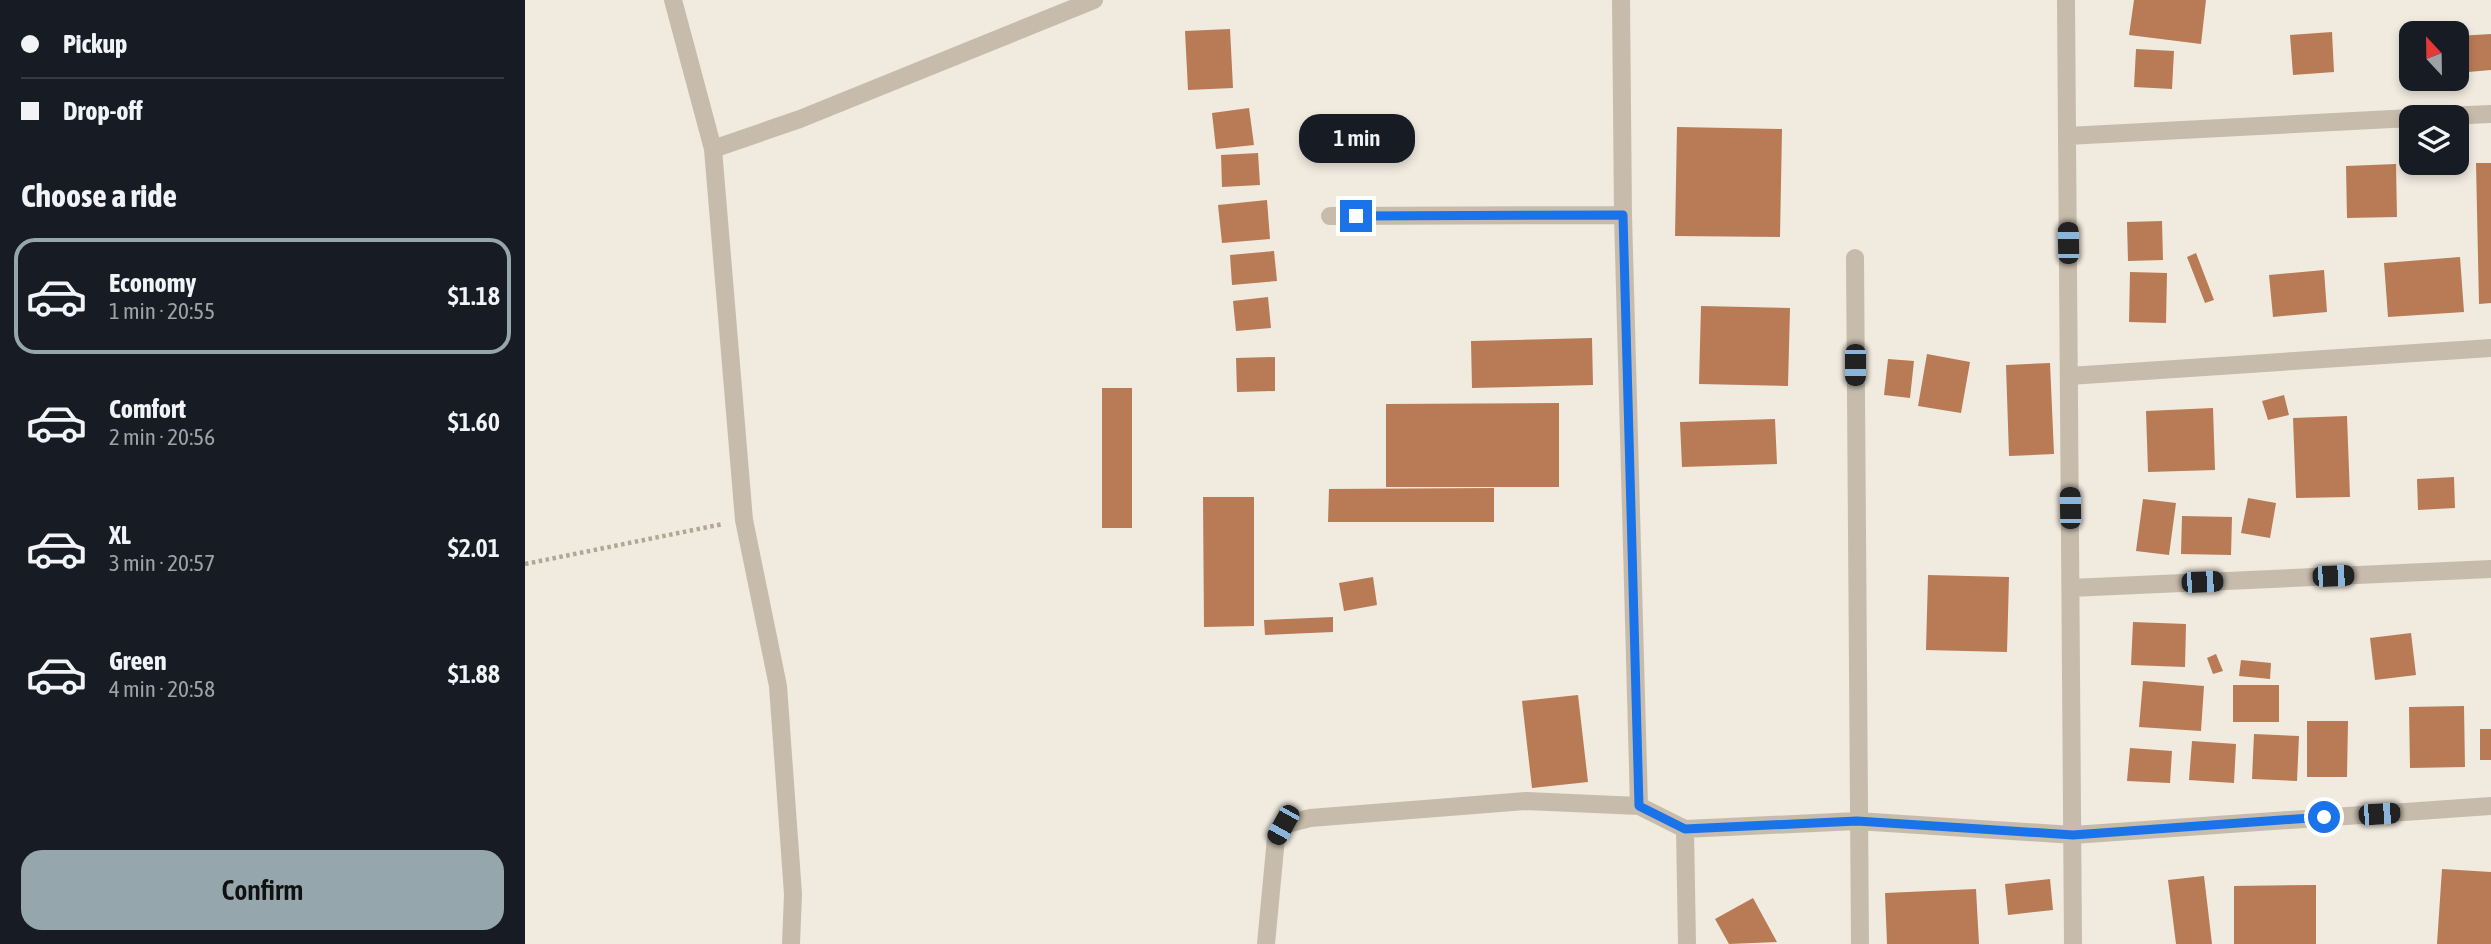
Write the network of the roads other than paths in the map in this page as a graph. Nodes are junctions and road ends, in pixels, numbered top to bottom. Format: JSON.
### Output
{"nodes":[{"id":1,"x":673,"y":0,"type":"edge"},
{"id":2,"x":1094,"y":0,"type":"edge"},
{"id":3,"x":1621,"y":0,"type":"edge"},
{"id":4,"x":2066,"y":0,"type":"edge"},
{"id":5,"x":2491,"y":114,"type":"edge"},
{"id":6,"x":2469,"y":115,"type":"edge"},
{"id":7,"x":2399,"y":119,"type":"edge"},
{"id":8,"x":2067,"y":136,"type":"junction"},
{"id":9,"x":713,"y":149,"type":"junction"},
{"id":10,"x":1623,"y":215,"type":"junction"},
{"id":11,"x":1329,"y":216,"type":"dead end"},
{"id":12,"x":1855,"y":258,"type":"dead end"},
{"id":13,"x":2491,"y":348,"type":"edge"},
{"id":14,"x":2069,"y":376,"type":"junction"},
{"id":15,"x":2491,"y":569,"type":"edge"},
{"id":16,"x":2071,"y":588,"type":"junction"},
{"id":17,"x":1639,"y":806,"type":"junction"},
{"id":18,"x":2491,"y":806,"type":"edge"},
{"id":19,"x":1857,"y":821,"type":"junction"},
{"id":20,"x":1685,"y":829,"type":"junction"},
{"id":21,"x":2073,"y":835,"type":"junction"},
{"id":22,"x":791,"y":944,"type":"edge"},
{"id":23,"x":1266,"y":944,"type":"edge"},
{"id":24,"x":1687,"y":944,"type":"edge"},
{"id":25,"x":1860,"y":944,"type":"edge"},
{"id":26,"x":2073,"y":944,"type":"edge"}],
"edges":[{"from":1,"to":9,"type":"street"},
{"from":2,"to":9,"type":"street"},
{"from":3,"to":10,"type":"street"},
{"from":4,"to":8,"type":"street"},
{"from":5,"to":6,"type":"street"},
{"from":7,"to":8,"type":"street"},
{"from":8,"to":14,"type":"street"},
{"from":9,"to":22,"type":"street"},
{"from":10,"to":11,"type":"street"},
{"from":10,"to":17,"type":"street"},
{"from":12,"to":19,"type":"street"},
{"from":13,"to":14,"type":"street"},
{"from":14,"to":16,"type":"street"},
{"from":15,"to":16,"type":"street"},
{"from":16,"to":21,"type":"street"},
{"from":17,"to":20,"type":"street"},
{"from":17,"to":23,"type":"street"},
{"from":18,"to":21,"type":"street"},
{"from":19,"to":20,"type":"street"},
{"from":19,"to":21,"type":"street"},
{"from":19,"to":25,"type":"street"},
{"from":20,"to":24,"type":"street"},
{"from":21,"to":26,"type":"street"}]}
